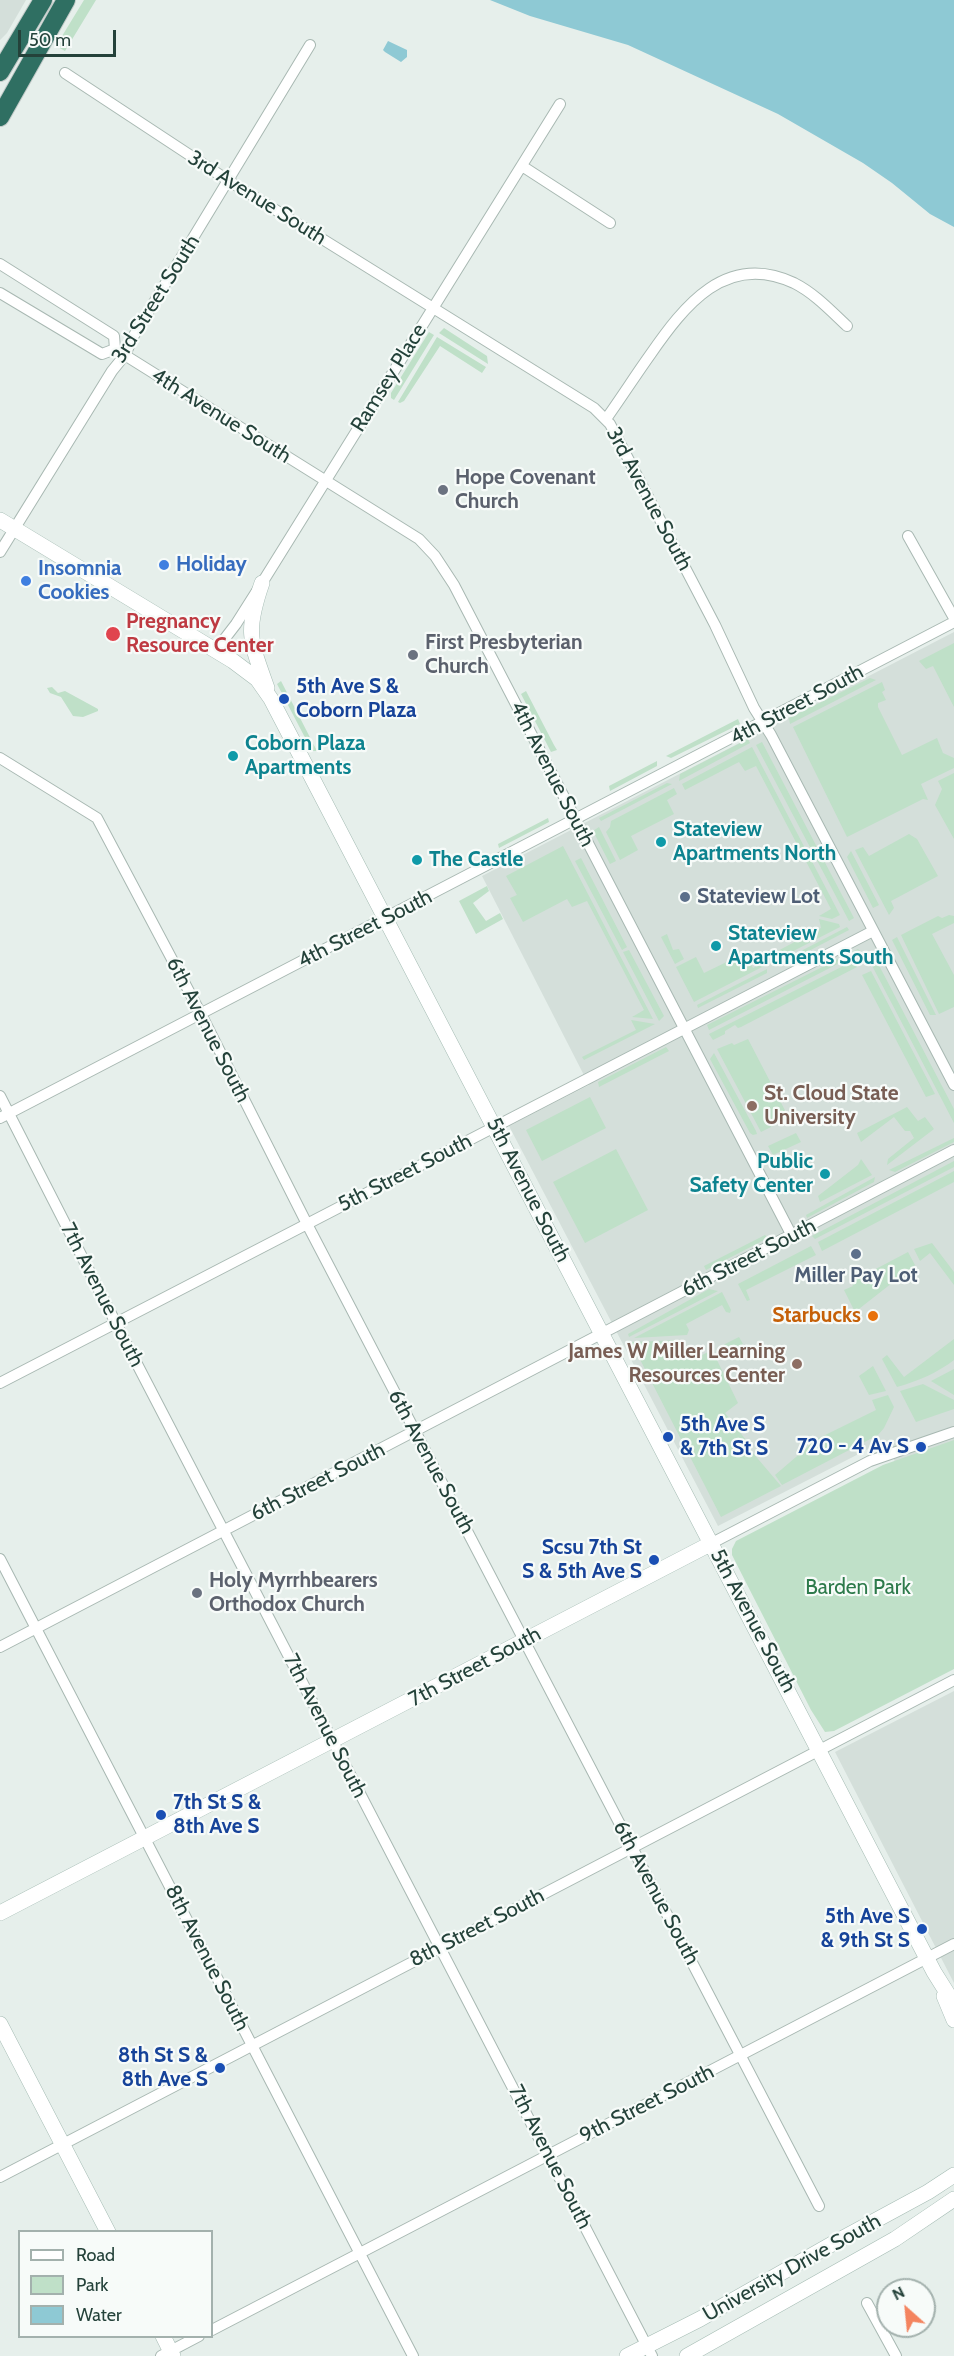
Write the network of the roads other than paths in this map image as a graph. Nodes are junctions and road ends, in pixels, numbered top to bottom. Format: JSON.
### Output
{"nodes":[{"id":1,"x":43,"y":0,"type":"edge"},
{"id":2,"x":66,"y":0,"type":"edge"},
{"id":3,"x":310,"y":45,"type":"dead end"},
{"id":4,"x":0,"y":72,"type":"edge"},
{"id":5,"x":65,"y":73,"type":"dead end"},
{"id":6,"x":560,"y":104,"type":"dead end"},
{"id":7,"x":0,"y":117,"type":"edge"},
{"id":8,"x":522,"y":165,"type":"junction"},
{"id":9,"x":229,"y":181,"type":"junction"},
{"id":10,"x":610,"y":223,"type":"dead end"},
{"id":11,"x":0,"y":264,"type":"edge"},
{"id":12,"x":0,"y":293,"type":"edge"},
{"id":13,"x":433,"y":307,"type":"junction"},
{"id":14,"x":847,"y":326,"type":"dead end"},
{"id":15,"x":120,"y":352,"type":"junction"},
{"id":16,"x":606,"y":419,"type":"junction"},
{"id":17,"x":324,"y":481,"type":"junction"},
{"id":18,"x":0,"y":520,"type":"edge"},
{"id":19,"x":15,"y":529,"type":"junction"},
{"id":20,"x":908,"y":536,"type":"dead end"},
{"id":21,"x":0,"y":552,"type":"edge"},
{"id":22,"x":262,"y":583,"type":"junction"},
{"id":23,"x":954,"y":618,"type":"edge"},
{"id":24,"x":954,"y":622,"type":"edge"},
{"id":25,"x":216,"y":650,"type":"junction"},
{"id":26,"x":271,"y":699,"type":"junction"},
{"id":27,"x":763,"y":723,"type":"junction"},
{"id":28,"x":0,"y":758,"type":"edge"},
{"id":29,"x":576,"y":820,"type":"junction"},
{"id":30,"x":386,"y":919,"type":"junction"},
{"id":31,"x":873,"y":931,"type":"junction"},
{"id":32,"x":201,"y":1014,"type":"junction"},
{"id":33,"x":683,"y":1029,"type":"junction"},
{"id":34,"x":954,"y":1085,"type":"edge"},
{"id":35,"x":0,"y":1096,"type":"edge"},
{"id":36,"x":5,"y":1116,"type":"edge"},
{"id":37,"x":495,"y":1126,"type":"junction"},
{"id":38,"x":954,"y":1150,"type":"edge"},
{"id":39,"x":307,"y":1224,"type":"junction"},
{"id":40,"x":792,"y":1236,"type":"junction"},
{"id":41,"x":116,"y":1323,"type":"junction"},
{"id":42,"x":602,"y":1335,"type":"junction"},
{"id":43,"x":0,"y":1383,"type":"edge"},
{"id":44,"x":415,"y":1431,"type":"junction"},
{"id":45,"x":954,"y":1432,"type":"edge"},
{"id":46,"x":224,"y":1531,"type":"junction"},
{"id":47,"x":712,"y":1543,"type":"junction"},
{"id":48,"x":0,"y":1559,"type":"edge"},
{"id":49,"x":36,"y":1628,"type":"junction"},
{"id":50,"x":525,"y":1640,"type":"junction"},
{"id":51,"x":0,"y":1647,"type":"edge"},
{"id":52,"x":954,"y":1680,"type":"edge"},
{"id":53,"x":333,"y":1741,"type":"junction"},
{"id":54,"x":820,"y":1750,"type":"junction"},
{"id":55,"x":144,"y":1838,"type":"junction"},
{"id":56,"x":632,"y":1848,"type":"junction"},
{"id":57,"x":0,"y":1913,"type":"edge"},
{"id":58,"x":954,"y":1944,"type":"edge"},
{"id":59,"x":440,"y":1947,"type":"junction"},
{"id":60,"x":930,"y":1965,"type":"junction"},
{"id":61,"x":954,"y":2004,"type":"edge"},
{"id":62,"x":954,"y":2020,"type":"edge"},
{"id":63,"x":0,"y":2024,"type":"edge"},
{"id":64,"x":252,"y":2045,"type":"junction"},
{"id":65,"x":741,"y":2055,"type":"junction"},
{"id":66,"x":62,"y":2144,"type":"junction"},
{"id":67,"x":549,"y":2155,"type":"junction"},
{"id":68,"x":954,"y":2175,"type":"edge"},
{"id":69,"x":0,"y":2177,"type":"edge"},
{"id":70,"x":954,"y":2199,"type":"edge"},
{"id":71,"x":819,"y":2206,"type":"dead end"},
{"id":72,"x":107,"y":2230,"type":"edge"},
{"id":73,"x":360,"y":2253,"type":"junction"},
{"id":74,"x":867,"y":2303,"type":"dead end"},
{"id":75,"x":213,"y":2329,"type":"edge"},
{"id":76,"x":163,"y":2338,"type":"edge"},
{"id":77,"x":198,"y":2338,"type":"edge"},
{"id":78,"x":650,"y":2351,"type":"edge"},
{"id":79,"x":168,"y":2355,"type":"edge"},
{"id":80,"x":413,"y":2356,"type":"edge"},
{"id":81,"x":627,"y":2356,"type":"edge"},
{"id":82,"x":687,"y":2356,"type":"edge"},
{"id":83,"x":896,"y":2356,"type":"edge"}],
"edges":[{"from":1,"to":4,"type":"highway"},
{"from":2,"to":7,"type":"highway"},
{"from":3,"to":9,"type":"street","name":"3rd Street South"},
{"from":5,"to":9,"type":"street","name":"3rd Avenue South"},
{"from":6,"to":8,"type":"street","name":"Ramsey Place"},
{"from":8,"to":10,"type":"street"},
{"from":8,"to":13,"type":"street","name":"Ramsey Place"},
{"from":9,"to":13,"type":"street","name":"3rd Avenue South"},
{"from":9,"to":15,"type":"street","name":"3rd Street South"},
{"from":11,"to":15,"type":"street","name":"4th Avenue South"},
{"from":12,"to":15,"type":"street","name":"4th Avenue South"},
{"from":13,"to":16,"type":"street","name":"3rd Avenue South"},
{"from":13,"to":17,"type":"street","name":"Ramsey Place"},
{"from":14,"to":16,"type":"street"},
{"from":15,"to":17,"type":"street","name":"4th Avenue South"},
{"from":15,"to":19,"type":"street","name":"3rd Street South"},
{"from":16,"to":27,"type":"street","name":"3rd Avenue South"},
{"from":17,"to":22,"type":"street","name":"Ramsey Place"},
{"from":17,"to":29,"type":"street","name":"4th Avenue South"},
{"from":18,"to":19,"type":"street","name":"5th Avenue South"},
{"from":19,"to":21,"type":"street","name":"3rd Street South"},
{"from":19,"to":25,"type":"street","name":"5th Avenue South"},
{"from":20,"to":23,"type":"street"},
{"from":22,"to":25,"type":"street","name":"Ramsey Place"},
{"from":22,"to":26,"type":"street"},
{"from":24,"to":27,"type":"street","name":"4th Street South"},
{"from":25,"to":26,"type":"street","name":"5th Avenue South"},
{"from":26,"to":30,"type":"street","name":"5th Avenue South"},
{"from":27,"to":29,"type":"street","name":"4th Street South"},
{"from":27,"to":31,"type":"street","name":"3rd Avenue South"},
{"from":28,"to":32,"type":"street","name":"6th Avenue South"},
{"from":29,"to":30,"type":"street","name":"4th Street South"},
{"from":29,"to":33,"type":"street","name":"4th Avenue South"},
{"from":30,"to":32,"type":"street","name":"4th Street South"},
{"from":30,"to":37,"type":"street","name":"5th Avenue South"},
{"from":31,"to":33,"type":"street","name":"5th Street South"},
{"from":31,"to":34,"type":"street","name":"3rd Avenue South"},
{"from":32,"to":36,"type":"street","name":"4th Street South"},
{"from":32,"to":39,"type":"street","name":"6th Avenue South"},
{"from":33,"to":37,"type":"street","name":"5th Street South"},
{"from":33,"to":40,"type":"street","name":"4th Avenue South"},
{"from":35,"to":36,"type":"street","name":"7th Avenue South"},
{"from":36,"to":41,"type":"street","name":"7th Avenue South"},
{"from":37,"to":39,"type":"street","name":"5th Street South"},
{"from":37,"to":42,"type":"street","name":"5th Avenue South"},
{"from":38,"to":40,"type":"street","name":"6th Street South"},
{"from":39,"to":41,"type":"street","name":"5th Street South"},
{"from":39,"to":44,"type":"street","name":"6th Avenue South"},
{"from":40,"to":42,"type":"street","name":"6th Street South"},
{"from":41,"to":43,"type":"street","name":"5th Street South"},
{"from":41,"to":46,"type":"street","name":"7th Avenue South"},
{"from":42,"to":44,"type":"street","name":"6th Street South"},
{"from":42,"to":47,"type":"street","name":"5th Avenue South"},
{"from":44,"to":46,"type":"street","name":"6th Street South"},
{"from":44,"to":50,"type":"street","name":"6th Avenue South"},
{"from":45,"to":47,"type":"street","name":"7th Street South"},
{"from":46,"to":49,"type":"street","name":"6th Street South"},
{"from":46,"to":53,"type":"street","name":"7th Avenue South"},
{"from":47,"to":50,"type":"street","name":"7th Street South"},
{"from":47,"to":54,"type":"street","name":"5th Avenue South"},
{"from":48,"to":49,"type":"street","name":"8th Avenue South"},
{"from":49,"to":51,"type":"street","name":"6th Street South"},
{"from":49,"to":55,"type":"street","name":"8th Avenue South"},
{"from":50,"to":53,"type":"street","name":"7th Street South"},
{"from":50,"to":56,"type":"street","name":"6th Avenue South"},
{"from":52,"to":54,"type":"street","name":"8th Street South"},
{"from":53,"to":55,"type":"street","name":"7th Street South"},
{"from":53,"to":59,"type":"street","name":"7th Avenue South"},
{"from":54,"to":56,"type":"street","name":"8th Street South"},
{"from":54,"to":60,"type":"street","name":"5th Avenue South"},
{"from":55,"to":57,"type":"street","name":"7th Street South"},
{"from":55,"to":64,"type":"street","name":"8th Avenue South"},
{"from":56,"to":59,"type":"street","name":"8th Street South"},
{"from":56,"to":65,"type":"street","name":"6th Avenue South"},
{"from":58,"to":60,"type":"street","name":"9th Street South"},
{"from":59,"to":64,"type":"street","name":"8th Street South"},
{"from":59,"to":67,"type":"street","name":"7th Avenue South"},
{"from":60,"to":61,"type":"street","name":"5th Avenue South"},
{"from":60,"to":62,"type":"street","name":"5th Avenue South"},
{"from":60,"to":65,"type":"street","name":"9th Street South"},
{"from":63,"to":66,"type":"street"},
{"from":64,"to":66,"type":"street","name":"8th Street South"},
{"from":64,"to":73,"type":"street","name":"8th Avenue South"},
{"from":65,"to":67,"type":"street","name":"9th Street South"},
{"from":65,"to":71,"type":"street","name":"6th Avenue South"},
{"from":66,"to":69,"type":"street","name":"8th Street South"},
{"from":66,"to":72,"type":"street"},
{"from":67,"to":73,"type":"street","name":"9th Street South"},
{"from":67,"to":78,"type":"street","name":"7th Avenue South"},
{"from":68,"to":78,"type":"street","name":"University Drive South"},
{"from":70,"to":82,"type":"street","name":"University Drive South"},
{"from":73,"to":75,"type":"street","name":"9th Street South"},
{"from":73,"to":80,"type":"street","name":"8th Avenue South"},
{"from":74,"to":83,"type":"street"},
{"from":76,"to":79,"type":"street"},
{"from":77,"to":79,"type":"street"},
{"from":78,"to":81,"type":"street","name":"University Drive South"}]}
